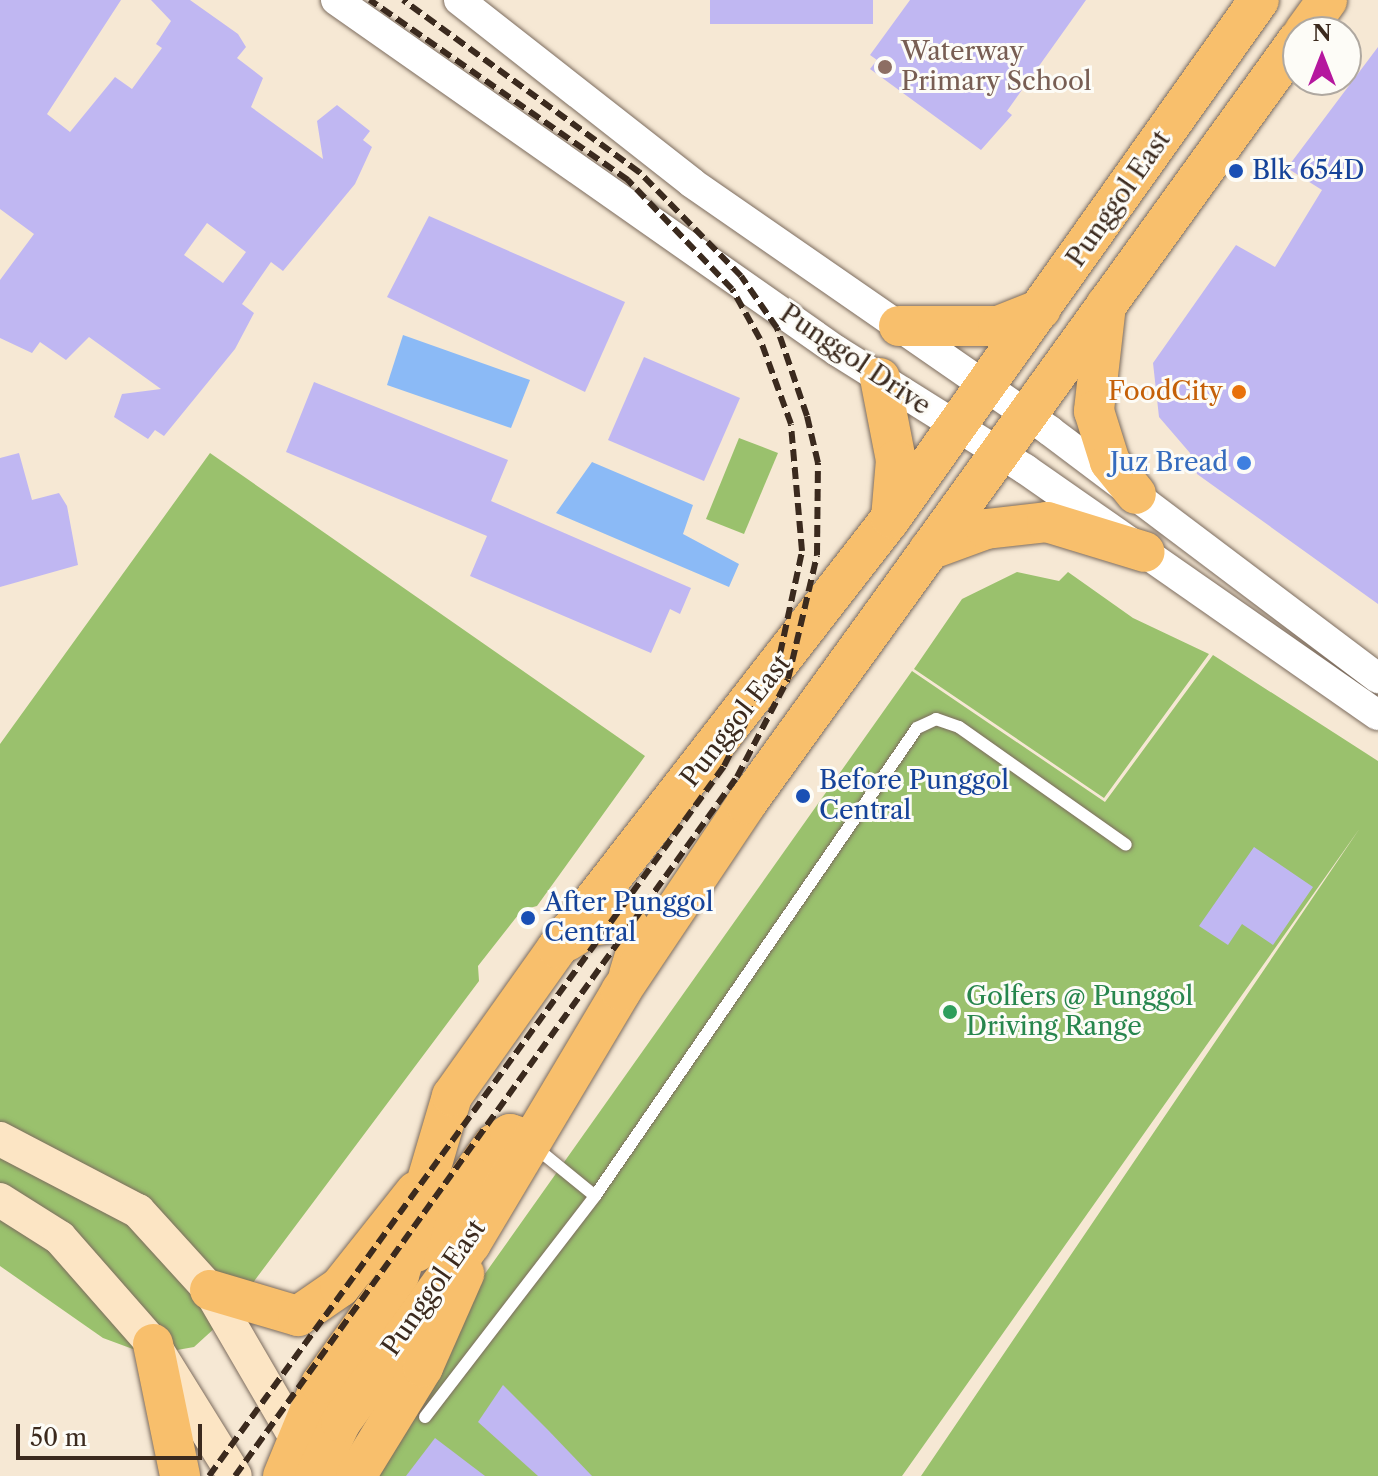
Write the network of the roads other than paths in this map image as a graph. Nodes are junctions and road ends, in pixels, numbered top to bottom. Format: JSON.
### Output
{"nodes":[{"id":1,"x":336,"y":0,"type":"edge"},
{"id":2,"x":459,"y":0,"type":"edge"},
{"id":3,"x":1250,"y":13,"type":"edge"},
{"id":4,"x":1282,"y":62,"type":"edge"},
{"id":5,"x":1107,"y":297,"type":"junction"},
{"id":6,"x":1041,"y":309,"type":"junction"},
{"id":7,"x":899,"y":326,"type":"junction"},
{"id":8,"x":880,"y":378,"type":"junction"},
{"id":9,"x":983,"y":386,"type":"junction"},
{"id":10,"x":1025,"y":414,"type":"junction"},
{"id":11,"x":956,"y":426,"type":"junction"},
{"id":12,"x":998,"y":453,"type":"junction"},
{"id":13,"x":1136,"y":494,"type":"junction"},
{"id":14,"x":891,"y":518,"type":"junction"},
{"id":15,"x":929,"y":550,"type":"junction"},
{"id":16,"x":1145,"y":552,"type":"junction"},
{"id":17,"x":1378,"y":678,"type":"edge"},
{"id":18,"x":1378,"y":715,"type":"edge"},
{"id":19,"x":1126,"y":845,"type":"dead end"},
{"id":20,"x":557,"y":948,"type":"junction"},
{"id":21,"x":621,"y":991,"type":"junction"},
{"id":22,"x":0,"y":1139,"type":"edge"},
{"id":23,"x":528,"y":1140,"type":"junction"},
{"id":24,"x":428,"y":1175,"type":"junction"},
{"id":25,"x":595,"y":1196,"type":"junction"},
{"id":26,"x":0,"y":1200,"type":"edge"},
{"id":27,"x":471,"y":1243,"type":"junction"},
{"id":28,"x":399,"y":1275,"type":"junction"},
{"id":29,"x":210,"y":1290,"type":"junction"},
{"id":30,"x":153,"y":1344,"type":"junction"},
{"id":31,"x":425,"y":1417,"type":"dead end"},
{"id":32,"x":296,"y":1439,"type":"junction"},
{"id":33,"x":308,"y":1475,"type":"edge"},
{"id":34,"x":180,"y":1476,"type":"edge"},
{"id":35,"x":235,"y":1476,"type":"edge"},
{"id":36,"x":356,"y":1476,"type":"edge"}],
"edges":[{"from":1,"to":8,"type":"street","name":"Punggol Drive"},
{"from":2,"to":7,"type":"street","name":"Punggol Drive"},
{"from":3,"to":6,"type":"main road","name":"Punggol East"},
{"from":4,"to":5,"type":"main road","name":"Punggol East"},
{"from":5,"to":10,"type":"main road","name":"Punggol East"},
{"from":5,"to":13,"type":"main road"},
{"from":6,"to":7,"type":"main road"},
{"from":6,"to":9,"type":"main road","name":"Punggol East"},
{"from":7,"to":9,"type":"street","name":"Punggol Drive"},
{"from":8,"to":11,"type":"street","name":"Punggol Drive"},
{"from":8,"to":14,"type":"main road"},
{"from":9,"to":10,"type":"street","name":"Punggol Drive"},
{"from":9,"to":11,"type":"main road","name":"Punggol East"},
{"from":10,"to":12,"type":"main road","name":"Punggol East"},
{"from":10,"to":13,"type":"street","name":"Punggol Drive"},
{"from":11,"to":12,"type":"street","name":"Punggol Drive"},
{"from":11,"to":14,"type":"main road","name":"Punggol East"},
{"from":12,"to":15,"type":"main road","name":"Punggol East"},
{"from":12,"to":16,"type":"street","name":"Punggol Drive"},
{"from":13,"to":17,"type":"street","name":"Punggol Drive"},
{"from":14,"to":20,"type":"main road","name":"Punggol East"},
{"from":15,"to":16,"type":"main road"},
{"from":15,"to":21,"type":"main road","name":"Punggol East"},
{"from":16,"to":18,"type":"street","name":"Punggol Drive"},
{"from":19,"to":25,"type":"lane"},
{"from":20,"to":21,"type":"main road"},
{"from":20,"to":24,"type":"main road","name":"Punggol East"},
{"from":21,"to":23,"type":"main road","name":"Punggol East"},
{"from":22,"to":29,"type":"main road"},
{"from":23,"to":25,"type":"lane"},
{"from":23,"to":27,"type":"main road","name":"Punggol East"},
{"from":23,"to":28,"type":"main road"},
{"from":24,"to":28,"type":"main road","name":"Punggol East"},
{"from":24,"to":29,"type":"main road"},
{"from":25,"to":31,"type":"lane"},
{"from":26,"to":30,"type":"main road"},
{"from":27,"to":33,"type":"main road","name":"Punggol East"},
{"from":27,"to":36,"type":"main road"},
{"from":28,"to":32,"type":"main road","name":"Punggol East"},
{"from":29,"to":32,"type":"main road"},
{"from":30,"to":34,"type":"main road"},
{"from":30,"to":35,"type":"main road"},
{"from":32,"to":33,"type":"main road","name":"Punggol East"}]}
